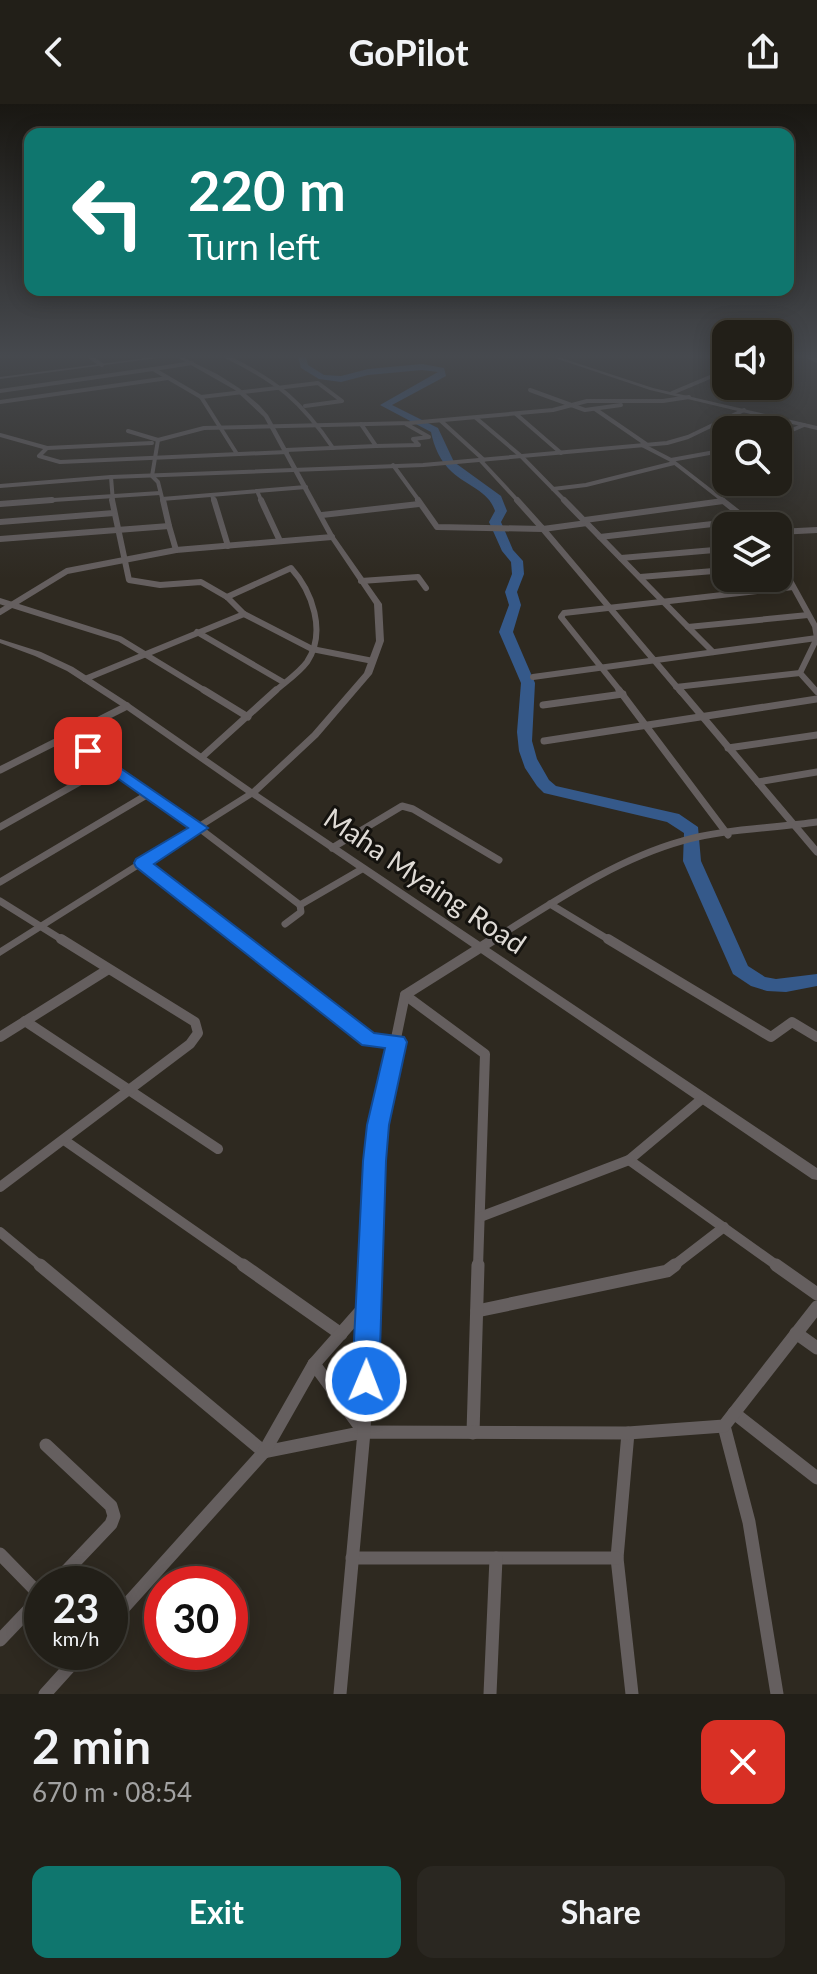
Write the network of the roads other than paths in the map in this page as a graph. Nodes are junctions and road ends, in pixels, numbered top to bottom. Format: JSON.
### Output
{"nodes":[{"id":1,"x":128,"y":431,"type":"dead end"},
{"id":2,"x":190,"y":431,"type":"edge"},
{"id":3,"x":225,"y":431,"type":"edge"},
{"id":4,"x":273,"y":431,"type":"edge"},
{"id":5,"x":322,"y":431,"type":"edge"},
{"id":6,"x":366,"y":431,"type":"edge"},
{"id":7,"x":420,"y":431,"type":"edge"},
{"id":8,"x":452,"y":431,"type":"edge"},
{"id":9,"x":492,"y":431,"type":"edge"},
{"id":10,"x":536,"y":431,"type":"edge"},
{"id":11,"x":625,"y":431,"type":"edge"},
{"id":12,"x":700,"y":431,"type":"edge"},
{"id":13,"x":0,"y":435,"type":"edge"},
{"id":14,"x":158,"y":441,"type":"junction"},
{"id":15,"x":644,"y":445,"type":"junction"},
{"id":16,"x":376,"y":446,"type":"junction"},
{"id":17,"x":47,"y":448,"type":"junction"},
{"id":18,"x":333,"y":448,"type":"junction"},
{"id":19,"x":286,"y":451,"type":"junction"},
{"id":20,"x":561,"y":453,"type":"junction"},
{"id":21,"x":712,"y":453,"type":"edge"},
{"id":22,"x":237,"y":454,"type":"junction"},
{"id":23,"x":521,"y":456,"type":"junction"},
{"id":24,"x":154,"y":457,"type":"junction"},
{"id":25,"x":482,"y":460,"type":"junction"},
{"id":26,"x":673,"y":461,"type":"junction"},
{"id":27,"x":393,"y":465,"type":"junction"},
{"id":28,"x":294,"y":470,"type":"junction"},
{"id":29,"x":152,"y":476,"type":"junction"},
{"id":30,"x":111,"y":477,"type":"junction"},
{"id":31,"x":0,"y":486,"type":"edge"},
{"id":32,"x":306,"y":487,"type":"junction"},
{"id":33,"x":553,"y":489,"type":"junction"},
{"id":34,"x":257,"y":491,"type":"junction"},
{"id":35,"x":212,"y":495,"type":"junction"},
{"id":36,"x":111,"y":496,"type":"junction"},
{"id":37,"x":161,"y":496,"type":"junction"},
{"id":38,"x":723,"y":501,"type":"junction"},
{"id":39,"x":0,"y":504,"type":"edge"},
{"id":40,"x":419,"y":504,"type":"junction"},
{"id":41,"x":737,"y":512,"type":"edge"},
{"id":42,"x":114,"y":513,"type":"junction"},
{"id":43,"x":322,"y":515,"type":"junction"},
{"id":44,"x":0,"y":522,"type":"edge"},
{"id":45,"x":586,"y":522,"type":"junction"},
{"id":46,"x":712,"y":524,"type":"edge"},
{"id":47,"x":169,"y":526,"type":"junction"},
{"id":48,"x":543,"y":529,"type":"junction"},
{"id":49,"x":117,"y":530,"type":"junction"},
{"id":50,"x":817,"y":530,"type":"edge"},
{"id":51,"x":792,"y":531,"type":"edge"},
{"id":52,"x":332,"y":537,"type":"junction"},
{"id":53,"x":600,"y":537,"type":"junction"},
{"id":54,"x":0,"y":539,"type":"edge"},
{"id":55,"x":280,"y":541,"type":"junction"},
{"id":56,"x":228,"y":546,"type":"junction"},
{"id":57,"x":176,"y":550,"type":"junction"},
{"id":58,"x":712,"y":550,"type":"edge"},
{"id":59,"x":124,"y":558,"type":"junction"},
{"id":60,"x":621,"y":558,"type":"junction"},
{"id":61,"x":712,"y":571,"type":"edge"},
{"id":62,"x":640,"y":577,"type":"junction"},
{"id":63,"x":361,"y":581,"type":"junction"},
{"id":64,"x":793,"y":587,"type":"joint"},
{"id":65,"x":426,"y":588,"type":"dead end"},
{"id":66,"x":227,"y":597,"type":"junction"},
{"id":67,"x":0,"y":601,"type":"edge"},
{"id":68,"x":663,"y":601,"type":"junction"},
{"id":69,"x":13,"y":605,"type":"junction"},
{"id":70,"x":609,"y":609,"type":"junction"},
{"id":71,"x":0,"y":612,"type":"edge"},
{"id":72,"x":244,"y":614,"type":"junction"},
{"id":73,"x":808,"y":615,"type":"junction"},
{"id":74,"x":816,"y":626,"type":"edge"},
{"id":75,"x":688,"y":627,"type":"junction"},
{"id":76,"x":197,"y":632,"type":"junction"},
{"id":77,"x":817,"y":638,"type":"edge"},
{"id":78,"x":0,"y":641,"type":"edge"},
{"id":79,"x":312,"y":649,"type":"junction"},
{"id":80,"x":713,"y":652,"type":"junction"},
{"id":81,"x":146,"y":653,"type":"junction"},
{"id":82,"x":652,"y":659,"type":"junction"},
{"id":83,"x":373,"y":661,"type":"junction"},
{"id":84,"x":601,"y":667,"type":"junction"},
{"id":85,"x":800,"y":673,"type":"junction"},
{"id":86,"x":533,"y":677,"type":"dead end"},
{"id":87,"x":85,"y":679,"type":"junction"},
{"id":88,"x":283,"y":682,"type":"junction"},
{"id":89,"x":676,"y":687,"type":"junction"},
{"id":90,"x":817,"y":692,"type":"edge"},
{"id":91,"x":623,"y":694,"type":"junction"},
{"id":92,"x":817,"y":699,"type":"edge"},
{"id":93,"x":543,"y":705,"type":"dead end"},
{"id":94,"x":127,"y":706,"type":"junction"},
{"id":95,"x":701,"y":716,"type":"junction"},
{"id":96,"x":248,"y":717,"type":"junction"},
{"id":97,"x":646,"y":724,"type":"junction"},
{"id":98,"x":817,"y":735,"type":"edge"},
{"id":99,"x":67,"y":736,"type":"junction"},
{"id":100,"x":544,"y":741,"type":"dead end"},
{"id":101,"x":728,"y":748,"type":"junction"},
{"id":102,"x":202,"y":757,"type":"junction"},
{"id":103,"x":110,"y":765,"type":"junction"},
{"id":104,"x":0,"y":770,"type":"edge"},
{"id":105,"x":817,"y":772,"type":"edge"},
{"id":106,"x":758,"y":782,"type":"junction"},
{"id":107,"x":254,"y":792,"type":"junction"},
{"id":108,"x":150,"y":793,"type":"junction"},
{"id":109,"x":817,"y":822,"type":"edge"},
{"id":110,"x":796,"y":825,"type":"junction"},
{"id":111,"x":0,"y":827,"type":"edge"},
{"id":112,"x":199,"y":828,"type":"junction"},
{"id":113,"x":726,"y":835,"type":"junction"},
{"id":114,"x":332,"y":848,"type":"junction"},
{"id":115,"x":817,"y":852,"type":"edge"},
{"id":116,"x":499,"y":860,"type":"dead end"},
{"id":117,"x":143,"y":863,"type":"junction"},
{"id":118,"x":362,"y":869,"type":"junction"},
{"id":119,"x":0,"y":882,"type":"edge"},
{"id":120,"x":0,"y":901,"type":"edge"},
{"id":121,"x":550,"y":904,"type":"junction"},
{"id":122,"x":300,"y":905,"type":"junction"},
{"id":123,"x":285,"y":924,"type":"dead end"},
{"id":124,"x":44,"y":927,"type":"junction"},
{"id":125,"x":481,"y":949,"type":"junction"},
{"id":126,"x":0,"y":953,"type":"edge"},
{"id":127,"x":107,"y":970,"type":"junction"},
{"id":128,"x":405,"y":995,"type":"junction"},
{"id":129,"x":25,"y":1021,"type":"junction"},
{"id":130,"x":0,"y":1037,"type":"edge"},
{"id":131,"x":817,"y":1037,"type":"edge"},
{"id":132,"x":397,"y":1042,"type":"junction"},
{"id":133,"x":129,"y":1091,"type":"junction"},
{"id":134,"x":703,"y":1098,"type":"junction"},
{"id":135,"x":64,"y":1140,"type":"junction"},
{"id":136,"x":218,"y":1149,"type":"dead end"},
{"id":137,"x":629,"y":1160,"type":"junction"},
{"id":138,"x":817,"y":1175,"type":"edge"},
{"id":139,"x":0,"y":1187,"type":"edge"},
{"id":140,"x":480,"y":1217,"type":"junction"},
{"id":141,"x":724,"y":1227,"type":"junction"},
{"id":142,"x":0,"y":1232,"type":"edge"},
{"id":143,"x":817,"y":1294,"type":"edge"},
{"id":144,"x":367,"y":1304,"type":"junction"},
{"id":145,"x":817,"y":1307,"type":"edge"},
{"id":146,"x":477,"y":1311,"type":"junction"},
{"id":147,"x":796,"y":1333,"type":"junction"},
{"id":148,"x":341,"y":1334,"type":"junction"},
{"id":149,"x":817,"y":1348,"type":"edge"},
{"id":150,"x":314,"y":1364,"type":"junction"},
{"id":151,"x":734,"y":1413,"type":"junction"},
{"id":152,"x":724,"y":1426,"type":"junction"},
{"id":153,"x":364,"y":1432,"type":"junction"},
{"id":154,"x":473,"y":1433,"type":"junction"},
{"id":155,"x":628,"y":1433,"type":"junction"},
{"id":156,"x":46,"y":1445,"type":"dead end"},
{"id":157,"x":264,"y":1452,"type":"junction"},
{"id":158,"x":817,"y":1478,"type":"edge"},
{"id":159,"x":0,"y":1554,"type":"edge"},
{"id":160,"x":352,"y":1558,"type":"junction"},
{"id":161,"x":496,"y":1558,"type":"junction"},
{"id":162,"x":617,"y":1558,"type":"junction"},
{"id":163,"x":71,"y":1566,"type":"edge"},
{"id":164,"x":24,"y":1579,"type":"edge"},
{"id":165,"x":128,"y":1603,"type":"edge"},
{"id":166,"x":24,"y":1615,"type":"edge"},
{"id":167,"x":0,"y":1640,"type":"edge"},
{"id":168,"x":67,"y":1670,"type":"edge"},
{"id":169,"x":45,"y":1694,"type":"edge"},
{"id":170,"x":340,"y":1694,"type":"edge"},
{"id":171,"x":490,"y":1694,"type":"edge"},
{"id":172,"x":632,"y":1694,"type":"edge"},
{"id":173,"x":777,"y":1694,"type":"edge"}],
"edges":[{"from":1,"to":14,"type":"street"},
{"from":2,"to":14,"type":"street"},
{"from":3,"to":22,"type":"street"},
{"from":4,"to":19,"type":"street"},
{"from":5,"to":18,"type":"street"},
{"from":6,"to":16,"type":"street"},
{"from":7,"to":16,"type":"street"},
{"from":8,"to":25,"type":"street"},
{"from":9,"to":23,"type":"street"},
{"from":10,"to":20,"type":"street"},
{"from":11,"to":15,"type":"street"},
{"from":12,"to":15,"type":"street"},
{"from":13,"to":17,"type":"street"},
{"from":14,"to":17,"type":"street"},
{"from":14,"to":24,"type":"street"},
{"from":15,"to":20,"type":"street"},
{"from":15,"to":26,"type":"street"},
{"from":16,"to":18,"type":"street"},
{"from":17,"to":24,"type":"street"},
{"from":18,"to":19,"type":"street"},
{"from":19,"to":22,"type":"street"},
{"from":19,"to":28,"type":"street"},
{"from":20,"to":23,"type":"street"},
{"from":21,"to":26,"type":"street"},
{"from":22,"to":24,"type":"street"},
{"from":23,"to":25,"type":"street"},
{"from":23,"to":33,"type":"street"},
{"from":24,"to":29,"type":"street"},
{"from":25,"to":27,"type":"street"},
{"from":25,"to":48,"type":"street"},
{"from":26,"to":33,"type":"street"},
{"from":26,"to":38,"type":"street"},
{"from":27,"to":28,"type":"street"},
{"from":27,"to":40,"type":"street"},
{"from":28,"to":29,"type":"street"},
{"from":28,"to":32,"type":"street"},
{"from":29,"to":30,"type":"street"},
{"from":29,"to":37,"type":"street"},
{"from":30,"to":31,"type":"street"},
{"from":30,"to":36,"type":"street"},
{"from":32,"to":34,"type":"street"},
{"from":32,"to":43,"type":"street"},
{"from":33,"to":45,"type":"street"},
{"from":34,"to":35,"type":"street"},
{"from":34,"to":55,"type":"street"},
{"from":35,"to":37,"type":"street"},
{"from":35,"to":56,"type":"street"},
{"from":36,"to":37,"type":"street"},
{"from":36,"to":39,"type":"street"},
{"from":36,"to":42,"type":"street"},
{"from":37,"to":47,"type":"street"},
{"from":38,"to":41,"type":"street"},
{"from":38,"to":45,"type":"street"},
{"from":40,"to":43,"type":"street"},
{"from":40,"to":48,"type":"street"},
{"from":42,"to":44,"type":"street"},
{"from":42,"to":49,"type":"street"},
{"from":43,"to":52,"type":"street"},
{"from":45,"to":48,"type":"street"},
{"from":45,"to":53,"type":"street"},
{"from":46,"to":53,"type":"street"},
{"from":47,"to":49,"type":"street"},
{"from":47,"to":57,"type":"street"},
{"from":48,"to":70,"type":"street"},
{"from":49,"to":54,"type":"street"},
{"from":49,"to":59,"type":"street"},
{"from":50,"to":51,"type":"street"},
{"from":52,"to":55,"type":"street"},
{"from":52,"to":63,"type":"street"},
{"from":53,"to":60,"type":"street"},
{"from":55,"to":56,"type":"street"},
{"from":56,"to":57,"type":"street"},
{"from":57,"to":59,"type":"street"},
{"from":58,"to":60,"type":"street"},
{"from":59,"to":66,"type":"street"},
{"from":59,"to":69,"type":"street"},
{"from":60,"to":62,"type":"street"},
{"from":61,"to":62,"type":"street"},
{"from":62,"to":68,"type":"street"},
{"from":63,"to":65,"type":"street"},
{"from":63,"to":83,"type":"street"},
{"from":64,"to":68,"type":"street"},
{"from":64,"to":73,"type":"street"},
{"from":66,"to":72,"type":"street"},
{"from":66,"to":79,"type":"street"},
{"from":67,"to":69,"type":"street"},
{"from":68,"to":70,"type":"street"},
{"from":68,"to":75,"type":"street"},
{"from":69,"to":71,"type":"street"},
{"from":69,"to":81,"type":"street"},
{"from":70,"to":82,"type":"street"},
{"from":70,"to":84,"type":"street"},
{"from":72,"to":76,"type":"street"},
{"from":72,"to":79,"type":"street"},
{"from":73,"to":74,"type":"street"},
{"from":73,"to":75,"type":"street"},
{"from":74,"to":77,"type":"street"},
{"from":75,"to":80,"type":"street"},
{"from":76,"to":81,"type":"street"},
{"from":76,"to":88,"type":"street"},
{"from":77,"to":80,"type":"street"},
{"from":77,"to":85,"type":"street"},
{"from":78,"to":87,"type":"street","name":"Maha Myaing Road"},
{"from":79,"to":83,"type":"street"},
{"from":79,"to":88,"type":"street"},
{"from":80,"to":82,"type":"street"},
{"from":81,"to":87,"type":"street"},
{"from":81,"to":96,"type":"street"},
{"from":82,"to":84,"type":"street"},
{"from":82,"to":89,"type":"street"},
{"from":83,"to":107,"type":"street"},
{"from":84,"to":86,"type":"street"},
{"from":84,"to":91,"type":"street"},
{"from":85,"to":89,"type":"street"},
{"from":85,"to":90,"type":"street"},
{"from":87,"to":94,"type":"street","name":"Maha Myaing Road"},
{"from":88,"to":96,"type":"street"},
{"from":89,"to":95,"type":"street"},
{"from":91,"to":93,"type":"street"},
{"from":91,"to":97,"type":"street"},
{"from":92,"to":95,"type":"street"},
{"from":94,"to":99,"type":"street"},
{"from":94,"to":102,"type":"street","name":"Maha Myaing Road"},
{"from":95,"to":97,"type":"street"},
{"from":95,"to":101,"type":"street"},
{"from":96,"to":102,"type":"street"},
{"from":97,"to":100,"type":"street"},
{"from":97,"to":113,"type":"street"},
{"from":98,"to":101,"type":"street"},
{"from":99,"to":103,"type":"street"},
{"from":99,"to":104,"type":"street"},
{"from":101,"to":106,"type":"street"},
{"from":102,"to":107,"type":"street","name":"Maha Myaing Road"},
{"from":103,"to":108,"type":"street"},
{"from":103,"to":111,"type":"street"},
{"from":105,"to":106,"type":"street"},
{"from":106,"to":110,"type":"street"},
{"from":107,"to":112,"type":"street"},
{"from":107,"to":114,"type":"street","name":"Maha Myaing Road"},
{"from":108,"to":112,"type":"street"},
{"from":108,"to":119,"type":"street"},
{"from":109,"to":110,"type":"street"},
{"from":110,"to":113,"type":"street"},
{"from":110,"to":115,"type":"street"},
{"from":112,"to":117,"type":"street"},
{"from":112,"to":122,"type":"street"},
{"from":113,"to":121,"type":"street"},
{"from":114,"to":116,"type":"street"},
{"from":114,"to":118,"type":"street","name":"Maha Myaing Road"},
{"from":117,"to":124,"type":"street"},
{"from":117,"to":132,"type":"street"},
{"from":118,"to":122,"type":"street"},
{"from":118,"to":125,"type":"street","name":"Maha Myaing Road"},
{"from":120,"to":124,"type":"street"},
{"from":121,"to":125,"type":"street"},
{"from":121,"to":131,"type":"street"},
{"from":122,"to":123,"type":"street"},
{"from":124,"to":126,"type":"street"},
{"from":124,"to":127,"type":"street"},
{"from":125,"to":128,"type":"street"},
{"from":125,"to":134,"type":"street","name":"Maha Myaing Road"},
{"from":127,"to":129,"type":"street"},
{"from":127,"to":133,"type":"street"},
{"from":128,"to":132,"type":"street"},
{"from":128,"to":140,"type":"street"},
{"from":129,"to":130,"type":"street"},
{"from":129,"to":133,"type":"street"},
{"from":132,"to":144,"type":"street"},
{"from":133,"to":135,"type":"street"},
{"from":133,"to":136,"type":"street"},
{"from":134,"to":137,"type":"street"},
{"from":134,"to":138,"type":"street","name":"Maha Myaing Road"},
{"from":135,"to":139,"type":"street"},
{"from":135,"to":148,"type":"street"},
{"from":137,"to":140,"type":"street"},
{"from":137,"to":141,"type":"street"},
{"from":140,"to":146,"type":"street"},
{"from":141,"to":143,"type":"street"},
{"from":141,"to":146,"type":"street"},
{"from":142,"to":157,"type":"street"},
{"from":144,"to":148,"type":"street"},
{"from":144,"to":153,"type":"street"},
{"from":145,"to":147,"type":"street"},
{"from":146,"to":154,"type":"street"},
{"from":147,"to":149,"type":"street"},
{"from":147,"to":151,"type":"street"},
{"from":148,"to":150,"type":"street"},
{"from":150,"to":153,"type":"street"},
{"from":150,"to":157,"type":"street"},
{"from":151,"to":152,"type":"street"},
{"from":151,"to":158,"type":"street"},
{"from":152,"to":155,"type":"street"},
{"from":152,"to":173,"type":"street"},
{"from":153,"to":154,"type":"street"},
{"from":153,"to":157,"type":"street"},
{"from":153,"to":160,"type":"street"},
{"from":154,"to":155,"type":"street"},
{"from":155,"to":162,"type":"street"},
{"from":156,"to":163,"type":"street"},
{"from":157,"to":165,"type":"street"},
{"from":159,"to":164,"type":"street"},
{"from":160,"to":161,"type":"street"},
{"from":160,"to":170,"type":"street"},
{"from":161,"to":162,"type":"street"},
{"from":161,"to":171,"type":"street"},
{"from":162,"to":172,"type":"street"},
{"from":166,"to":167,"type":"street"},
{"from":168,"to":169,"type":"street"}]}
